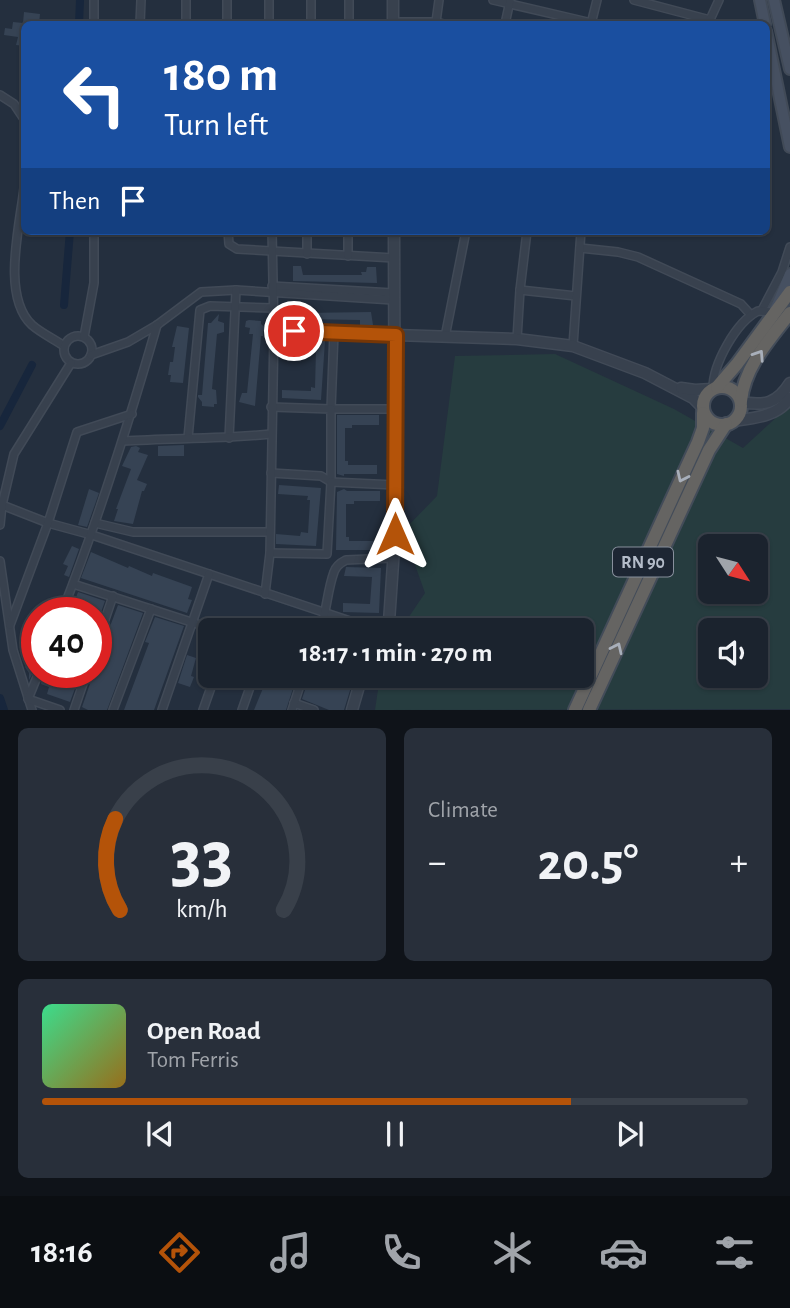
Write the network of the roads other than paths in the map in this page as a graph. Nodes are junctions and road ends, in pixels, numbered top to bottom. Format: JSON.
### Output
{"nodes":[{"id":1,"x":94,"y":0,"type":"edge"},
{"id":2,"x":141,"y":0,"type":"edge"},
{"id":3,"x":186,"y":0,"type":"edge"},
{"id":4,"x":227,"y":0,"type":"edge"},
{"id":5,"x":269,"y":0,"type":"edge"},
{"id":6,"x":311,"y":0,"type":"edge"},
{"id":7,"x":349,"y":0,"type":"edge"},
{"id":8,"x":393,"y":0,"type":"edge"},
{"id":9,"x":439,"y":0,"type":"edge"},
{"id":10,"x":493,"y":0,"type":"edge"},
{"id":11,"x":597,"y":0,"type":"edge"},
{"id":12,"x":634,"y":0,"type":"edge"},
{"id":13,"x":719,"y":0,"type":"edge"},
{"id":14,"x":760,"y":0,"type":"edge"},
{"id":15,"x":774,"y":0,"type":"edge"},
{"id":16,"x":509,"y":2,"type":"edge"},
{"id":17,"x":94,"y":21,"type":"edge"},
{"id":18,"x":141,"y":21,"type":"edge"},
{"id":19,"x":186,"y":21,"type":"edge"},
{"id":20,"x":227,"y":21,"type":"edge"},
{"id":21,"x":269,"y":21,"type":"edge"},
{"id":22,"x":311,"y":21,"type":"edge"},
{"id":23,"x":349,"y":21,"type":"edge"},
{"id":24,"x":393,"y":21,"type":"edge"},
{"id":25,"x":436,"y":21,"type":"edge"},
{"id":26,"x":506,"y":21,"type":"edge"},
{"id":27,"x":582,"y":21,"type":"edge"},
{"id":28,"x":594,"y":21,"type":"edge"},
{"id":29,"x":706,"y":21,"type":"edge"},
{"id":30,"x":709,"y":21,"type":"edge"},
{"id":31,"x":764,"y":21,"type":"edge"},
{"id":32,"x":770,"y":50,"type":"edge"},
{"id":33,"x":790,"y":69,"type":"edge"},
{"id":34,"x":0,"y":95,"type":"edge"},
{"id":35,"x":21,"y":114,"type":"edge"},
{"id":36,"x":790,"y":147,"type":"edge"},
{"id":37,"x":21,"y":212,"type":"edge"},
{"id":38,"x":94,"y":235,"type":"edge"},
{"id":39,"x":229,"y":235,"type":"edge"},
{"id":40,"x":272,"y":235,"type":"edge"},
{"id":41,"x":307,"y":235,"type":"edge"},
{"id":42,"x":348,"y":235,"type":"edge"},
{"id":43,"x":394,"y":235,"type":"edge"},
{"id":44,"x":465,"y":235,"type":"edge"},
{"id":45,"x":527,"y":235,"type":"edge"},
{"id":46,"x":581,"y":235,"type":"edge"},
{"id":47,"x":790,"y":247,"type":"edge"},
{"id":48,"x":580,"y":248,"type":"junction"},
{"id":49,"x":273,"y":253,"type":"junction"},
{"id":50,"x":307,"y":254,"type":"junction"},
{"id":51,"x":348,"y":256,"type":"junction"},
{"id":52,"x":394,"y":258,"type":"junction"},
{"id":53,"x":790,"y":274,"type":"edge"},
{"id":54,"x":272,"y":289,"type":"junction"},
{"id":55,"x":236,"y":290,"type":"junction"},
{"id":56,"x":520,"y":290,"type":"junction"},
{"id":57,"x":790,"y":292,"type":"edge"},
{"id":58,"x":393,"y":296,"type":"junction"},
{"id":59,"x":576,"y":296,"type":"junction"},
{"id":60,"x":235,"y":307,"type":"junction"},
{"id":61,"x":273,"y":309,"type":"junction"},
{"id":62,"x":770,"y":311,"type":"junction"},
{"id":63,"x":790,"y":313,"type":"edge"},
{"id":64,"x":751,"y":315,"type":"junction"},
{"id":65,"x":157,"y":325,"type":"junction"},
{"id":66,"x":274,"y":330,"type":"junction"},
{"id":67,"x":334,"y":333,"type":"junction"},
{"id":68,"x":396,"y":335,"type":"junction"},
{"id":69,"x":84,"y":337,"type":"junction"},
{"id":70,"x":445,"y":337,"type":"junction"},
{"id":71,"x":517,"y":339,"type":"junction"},
{"id":72,"x":64,"y":346,"type":"junction"},
{"id":73,"x":573,"y":346,"type":"junction"},
{"id":74,"x":91,"y":355,"type":"junction"},
{"id":75,"x":71,"y":363,"type":"junction"},
{"id":76,"x":790,"y":383,"type":"edge"},
{"id":77,"x":673,"y":387,"type":"junction"},
{"id":78,"x":714,"y":388,"type":"junction"},
{"id":79,"x":790,"y":398,"type":"edge"},
{"id":80,"x":741,"y":402,"type":"junction"},
{"id":81,"x":271,"y":407,"type":"junction"},
{"id":82,"x":395,"y":409,"type":"junction"},
{"id":83,"x":331,"y":410,"type":"junction"},
{"id":84,"x":703,"y":410,"type":"junction"},
{"id":85,"x":132,"y":414,"type":"junction"},
{"id":86,"x":730,"y":423,"type":"junction"},
{"id":87,"x":271,"y":433,"type":"junction"},
{"id":88,"x":188,"y":438,"type":"junction"},
{"id":89,"x":229,"y":438,"type":"junction"},
{"id":90,"x":123,"y":442,"type":"junction"},
{"id":91,"x":271,"y":473,"type":"junction"},
{"id":92,"x":331,"y":482,"type":"junction"},
{"id":93,"x":395,"y":485,"type":"junction"},
{"id":94,"x":2,"y":505,"type":"junction"},
{"id":95,"x":48,"y":523,"type":"junction"},
{"id":96,"x":96,"y":523,"type":"junction"},
{"id":97,"x":0,"y":525,"type":"edge"},
{"id":98,"x":269,"y":532,"type":"junction"},
{"id":99,"x":92,"y":535,"type":"junction"},
{"id":100,"x":270,"y":553,"type":"junction"},
{"id":101,"x":393,"y":558,"type":"junction"},
{"id":102,"x":0,"y":561,"type":"edge"},
{"id":103,"x":209,"y":574,"type":"junction"},
{"id":104,"x":73,"y":584,"type":"junction"},
{"id":105,"x":265,"y":594,"type":"junction"},
{"id":106,"x":113,"y":596,"type":"junction"},
{"id":107,"x":68,"y":597,"type":"edge"},
{"id":108,"x":112,"y":599,"type":"edge"},
{"id":109,"x":151,"y":609,"type":"junction"},
{"id":110,"x":327,"y":612,"type":"junction"},
{"id":111,"x":325,"y":618,"type":"edge"},
{"id":112,"x":344,"y":618,"type":"edge"},
{"id":113,"x":389,"y":618,"type":"edge"},
{"id":114,"x":193,"y":622,"type":"junction"},
{"id":115,"x":198,"y":624,"type":"edge"},
{"id":116,"x":9,"y":625,"type":"junction"},
{"id":117,"x":32,"y":688,"type":"edge"},
{"id":118,"x":81,"y":688,"type":"edge"},
{"id":119,"x":211,"y":688,"type":"edge"},
{"id":120,"x":250,"y":688,"type":"edge"},
{"id":121,"x":299,"y":688,"type":"edge"},
{"id":122,"x":358,"y":688,"type":"edge"},
{"id":123,"x":28,"y":699,"type":"junction"},
{"id":124,"x":293,"y":706,"type":"edge"},
{"id":125,"x":32,"y":709,"type":"edge"},
{"id":126,"x":60,"y":709,"type":"edge"},
{"id":127,"x":74,"y":709,"type":"edge"},
{"id":128,"x":113,"y":709,"type":"edge"},
{"id":129,"x":162,"y":709,"type":"edge"},
{"id":130,"x":203,"y":709,"type":"edge"},
{"id":131,"x":242,"y":709,"type":"edge"},
{"id":132,"x":314,"y":709,"type":"edge"},
{"id":133,"x":352,"y":709,"type":"edge"},
{"id":134,"x":575,"y":709,"type":"edge"},
{"id":135,"x":589,"y":709,"type":"edge"}],
"edges":[{"from":1,"to":17,"type":"street"},
{"from":2,"to":18,"type":"street"},
{"from":3,"to":19,"type":"street"},
{"from":4,"to":20,"type":"street"},
{"from":5,"to":21,"type":"street"},
{"from":6,"to":22,"type":"street"},
{"from":7,"to":23,"type":"street"},
{"from":8,"to":24,"type":"street"},
{"from":9,"to":25,"type":"street"},
{"from":10,"to":16,"type":"street"},
{"from":11,"to":28,"type":"street"},
{"from":12,"to":29,"type":"street"},
{"from":13,"to":30,"type":"street"},
{"from":14,"to":31,"type":"main road"},
{"from":15,"to":33,"type":"main road"},
{"from":16,"to":26,"type":"street"},
{"from":16,"to":27,"type":"street"},
{"from":32,"to":36,"type":"main road"},
{"from":34,"to":35,"type":"street"},
{"from":37,"to":72,"type":"street"},
{"from":38,"to":69,"type":"street"},
{"from":39,"to":49,"type":"street"},
{"from":40,"to":49,"type":"street"},
{"from":41,"to":50,"type":"street"},
{"from":42,"to":51,"type":"street"},
{"from":43,"to":52,"type":"street"},
{"from":44,"to":70,"type":"street"},
{"from":45,"to":56,"type":"street"},
{"from":46,"to":48,"type":"street"},
{"from":47,"to":62,"type":"street"},
{"from":48,"to":59,"type":"street"},
{"from":48,"to":64,"type":"street"},
{"from":49,"to":50,"type":"street"},
{"from":49,"to":54,"type":"street"},
{"from":50,"to":51,"type":"street"},
{"from":51,"to":52,"type":"street"},
{"from":52,"to":58,"type":"street"},
{"from":53,"to":62,"type":"main road"},
{"from":54,"to":55,"type":"street"},
{"from":54,"to":58,"type":"street"},
{"from":54,"to":61,"type":"street"},
{"from":55,"to":60,"type":"street"},
{"from":55,"to":65,"type":"street"},
{"from":56,"to":59,"type":"street"},
{"from":56,"to":71,"type":"street"},
{"from":57,"to":62,"type":"highway"},
{"from":58,"to":68,"type":"street"},
{"from":59,"to":73,"type":"street"},
{"from":60,"to":61,"type":"street"},
{"from":60,"to":88,"type":"street"},
{"from":60,"to":89,"type":"street"},
{"from":61,"to":66,"type":"street"},
{"from":62,"to":64,"type":"street"},
{"from":62,"to":78,"type":"highway"},
{"from":80,"to":63,"type":"highway","one_way":true},
{"from":64,"to":78,"type":"street"},
{"from":65,"to":74,"type":"street"},
{"from":65,"to":85,"type":"street"},
{"from":66,"to":67,"type":"street"},
{"from":66,"to":81,"type":"street"},
{"from":67,"to":68,"type":"street"},
{"from":67,"to":83,"type":"street"},
{"from":68,"to":70,"type":"street"},
{"from":68,"to":82,"type":"street"},
{"from":69,"to":72,"type":"street"},
{"from":69,"to":74,"type":"street"},
{"from":70,"to":71,"type":"street"},
{"from":71,"to":73,"type":"street"},
{"from":72,"to":75,"type":"street"},
{"from":73,"to":77,"type":"street"},
{"from":74,"to":75,"type":"street"},
{"from":75,"to":94,"type":"street"},
{"from":76,"to":80,"type":"street"},
{"from":77,"to":78,"type":"street"},
{"from":77,"to":84,"type":"street"},
{"from":78,"to":80,"type":"highway"},
{"from":78,"to":84,"type":"highway"},
{"from":79,"to":86,"type":"street"},
{"from":80,"to":86,"type":"highway"},
{"from":81,"to":83,"type":"street"},
{"from":81,"to":87,"type":"street"},
{"from":82,"to":83,"type":"street"},
{"from":82,"to":93,"type":"street"},
{"from":83,"to":92,"type":"street"},
{"from":84,"to":86,"type":"highway"},
{"from":84,"to":134,"type":"highway","number":"RN 90","one_way":true},
{"from":85,"to":90,"type":"street"},
{"from":85,"to":95,"type":"street"},
{"from":135,"to":86,"type":"highway","number":"RN 90","one_way":true},
{"from":87,"to":89,"type":"street"},
{"from":87,"to":91,"type":"street"},
{"from":88,"to":89,"type":"street"},
{"from":88,"to":90,"type":"street"},
{"from":90,"to":96,"type":"street"},
{"from":91,"to":92,"type":"street"},
{"from":91,"to":98,"type":"street"},
{"from":92,"to":93,"type":"street"},
{"from":92,"to":100,"type":"street"},
{"from":93,"to":101,"type":"street"},
{"from":94,"to":95,"type":"street"},
{"from":94,"to":97,"type":"street"},
{"from":95,"to":99,"type":"street"},
{"from":95,"to":116,"type":"street"},
{"from":96,"to":98,"type":"street"},
{"from":96,"to":99,"type":"street"},
{"from":98,"to":100,"type":"street"},
{"from":99,"to":103,"type":"street"},
{"from":99,"to":104,"type":"street"},
{"from":100,"to":105,"type":"street"},
{"from":101,"to":110,"type":"street"},
{"from":101,"to":113,"type":"street"},
{"from":102,"to":116,"type":"street"},
{"from":103,"to":105,"type":"street"},
{"from":103,"to":114,"type":"street"},
{"from":104,"to":106,"type":"street"},
{"from":104,"to":107,"type":"street"},
{"from":105,"to":110,"type":"street"},
{"from":106,"to":108,"type":"street"},
{"from":106,"to":109,"type":"street"},
{"from":109,"to":114,"type":"street"},
{"from":109,"to":128,"type":"street"},
{"from":110,"to":111,"type":"street"},
{"from":110,"to":112,"type":"street"},
{"from":114,"to":115,"type":"street"},
{"from":114,"to":129,"type":"street"},
{"from":116,"to":123,"type":"street"},
{"from":117,"to":123,"type":"street"},
{"from":118,"to":127,"type":"street"},
{"from":119,"to":130,"type":"street"},
{"from":120,"to":131,"type":"street"},
{"from":121,"to":124,"type":"street"},
{"from":122,"to":133,"type":"street"},
{"from":123,"to":125,"type":"street"},
{"from":123,"to":126,"type":"street"},
{"from":124,"to":132,"type":"street"}]}
